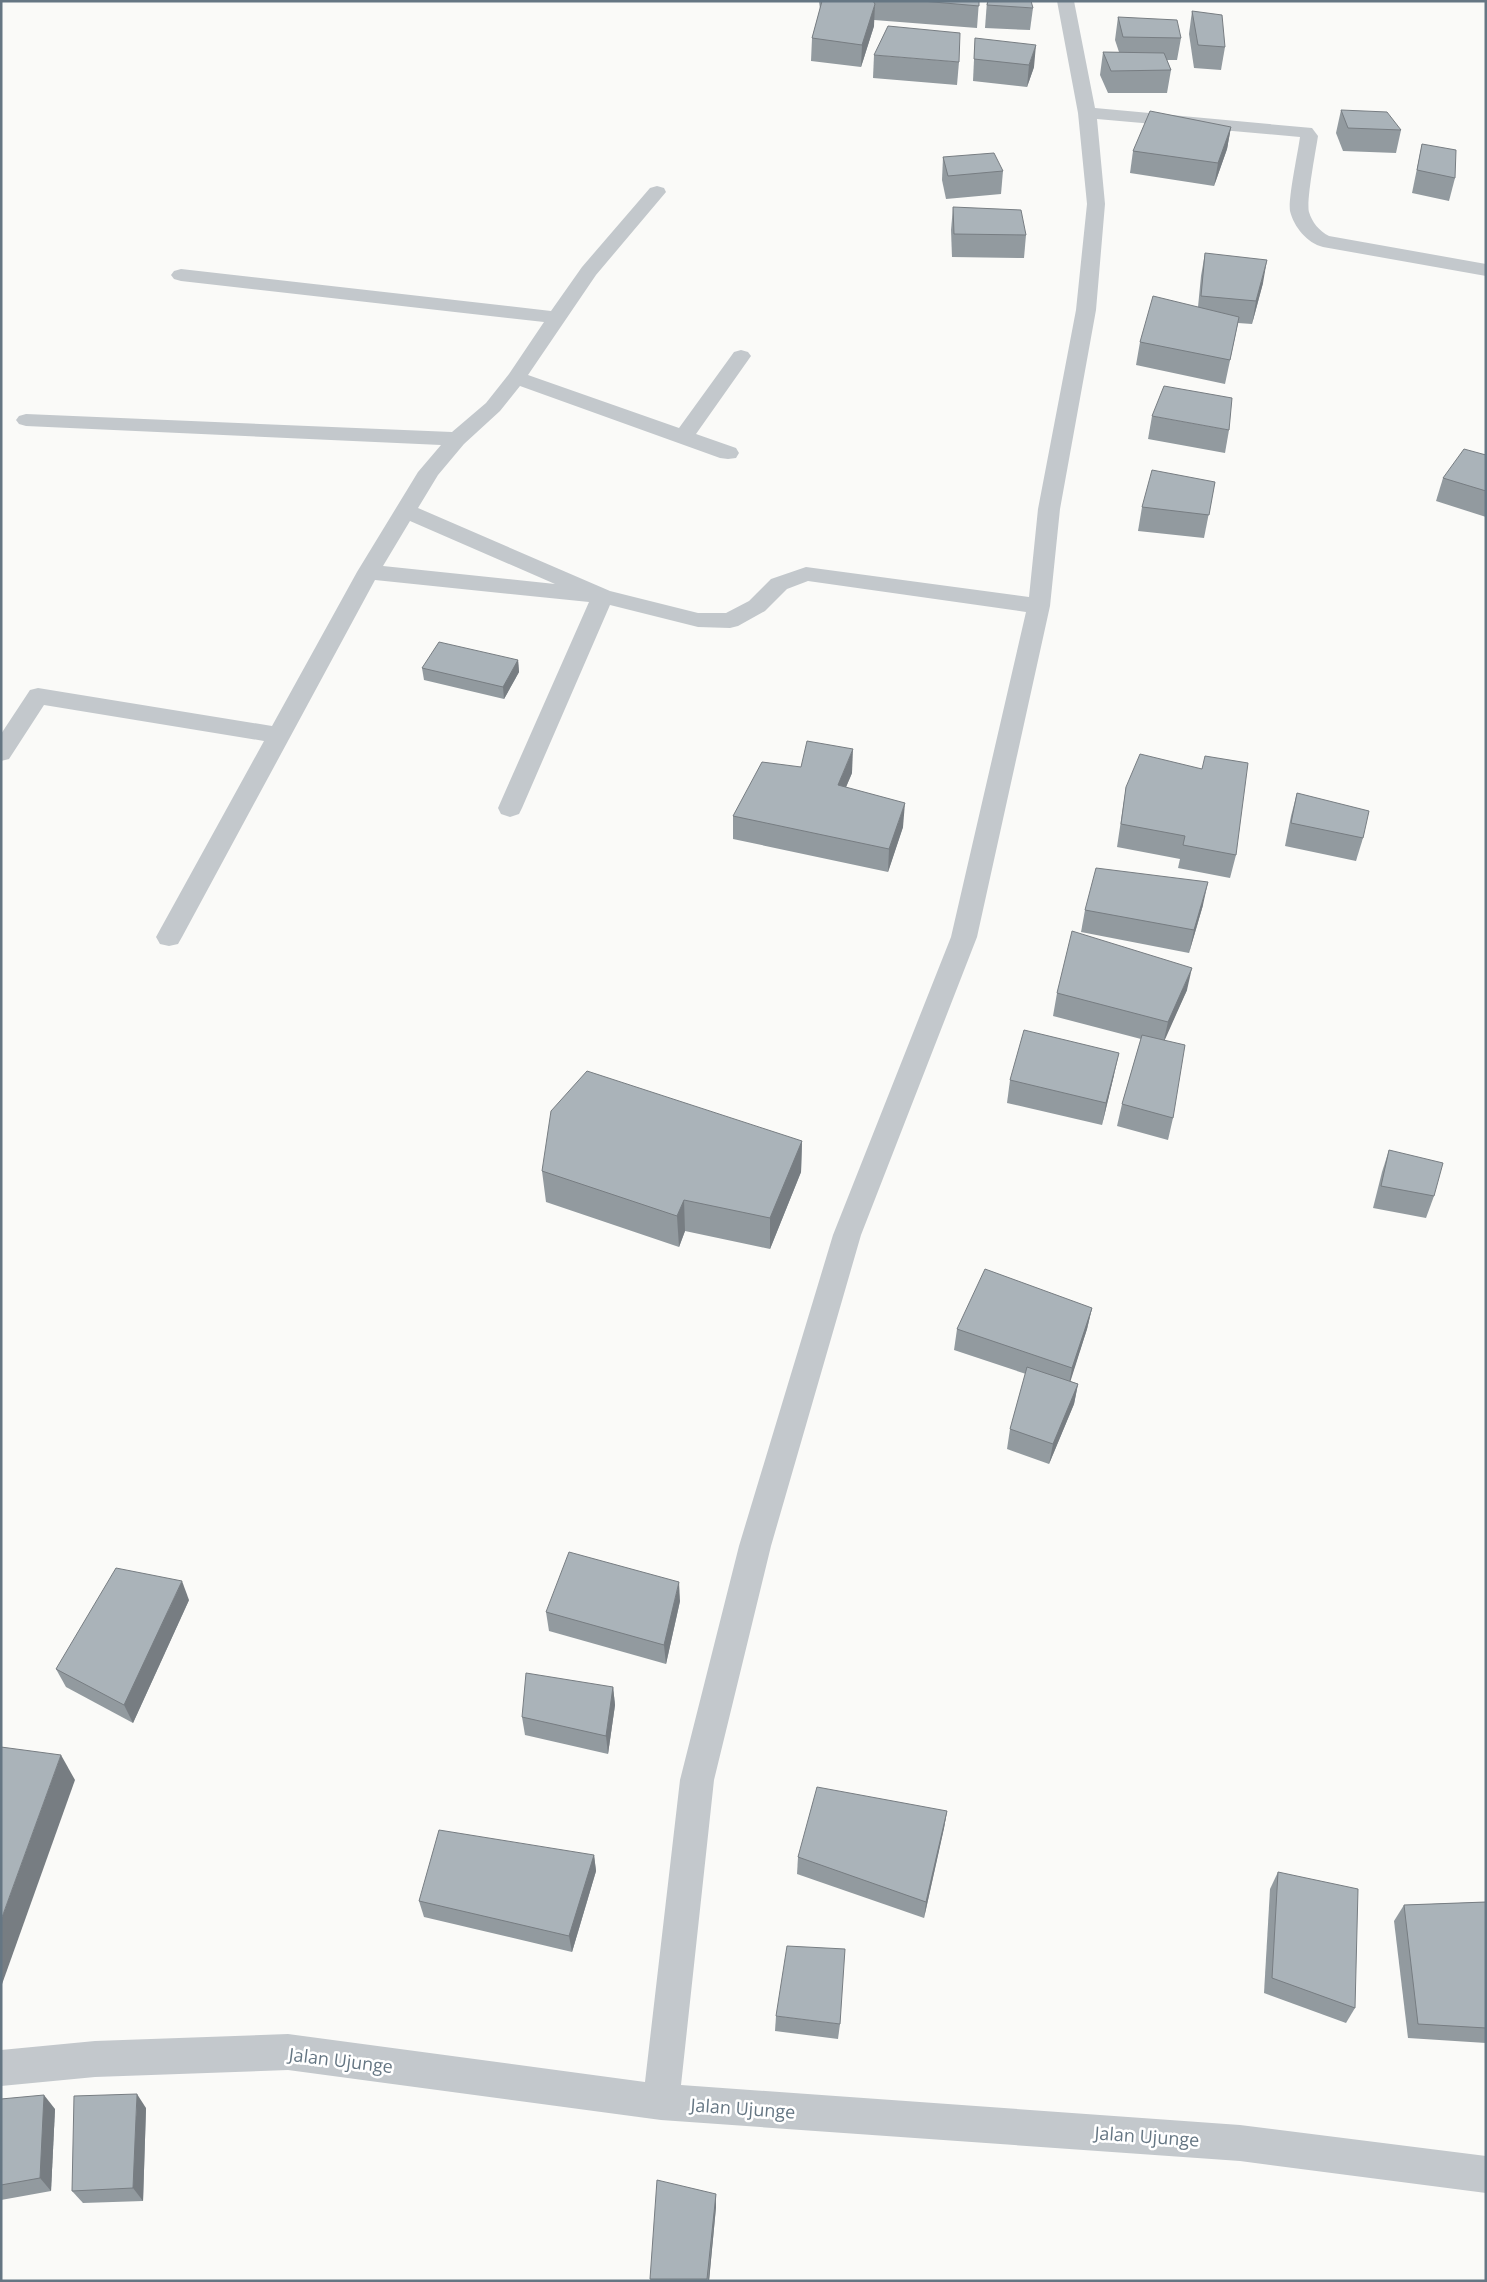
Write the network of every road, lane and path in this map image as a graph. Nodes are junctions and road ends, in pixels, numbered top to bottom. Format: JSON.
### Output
{"nodes":[{"id":1,"x":1065,"y":1,"type":"edge"},
{"id":2,"x":1087,"y":113,"type":"junction"},
{"id":3,"x":657,"y":192,"type":"dead end"},
{"id":4,"x":1486,"y":270,"type":"edge"},
{"id":5,"x":181,"y":275,"type":"dead end"},
{"id":6,"x":557,"y":318,"type":"junction"},
{"id":7,"x":741,"y":356,"type":"dead end"},
{"id":8,"x":516,"y":378,"type":"junction"},
{"id":9,"x":26,"y":420,"type":"dead end"},
{"id":10,"x":683,"y":437,"type":"junction"},
{"id":11,"x":458,"y":439,"type":"junction"},
{"id":12,"x":728,"y":453,"type":"dead end"},
{"id":13,"x":406,"y":511,"type":"junction"},
{"id":14,"x":368,"y":572,"type":"junction"},
{"id":15,"x":603,"y":596,"type":"junction"},
{"id":16,"x":1038,"y":606,"type":"junction"},
{"id":17,"x":279,"y":736,"type":"junction"},
{"id":18,"x":1,"y":753,"type":"edge"},
{"id":19,"x":510,"y":808,"type":"dead end"},
{"id":20,"x":169,"y":937,"type":"dead end"},
{"id":21,"x":1,"y":2068,"type":"edge"},
{"id":22,"x":661,"y":2102,"type":"junction"},
{"id":23,"x":1486,"y":2175,"type":"edge"}],
"edges":[{"from":1,"to":2,"type":"street"},
{"from":2,"to":4,"type":"street"},
{"from":2,"to":16,"type":"street"},
{"from":3,"to":6,"type":"street"},
{"from":5,"to":6,"type":"street"},
{"from":6,"to":8,"type":"street"},
{"from":7,"to":10,"type":"street"},
{"from":8,"to":10,"type":"street"},
{"from":8,"to":11,"type":"street"},
{"from":9,"to":11,"type":"street"},
{"from":10,"to":12,"type":"street"},
{"from":11,"to":13,"type":"street"},
{"from":13,"to":14,"type":"street"},
{"from":13,"to":15,"type":"street"},
{"from":14,"to":15,"type":"street"},
{"from":14,"to":17,"type":"street"},
{"from":15,"to":16,"type":"street"},
{"from":15,"to":19,"type":"street"},
{"from":16,"to":22,"type":"street"},
{"from":17,"to":18,"type":"street"},
{"from":17,"to":20,"type":"street"},
{"from":21,"to":22,"type":"street","name":"Jalan Ujunge"},
{"from":22,"to":23,"type":"street","name":"Jalan Ujunge"}]}
